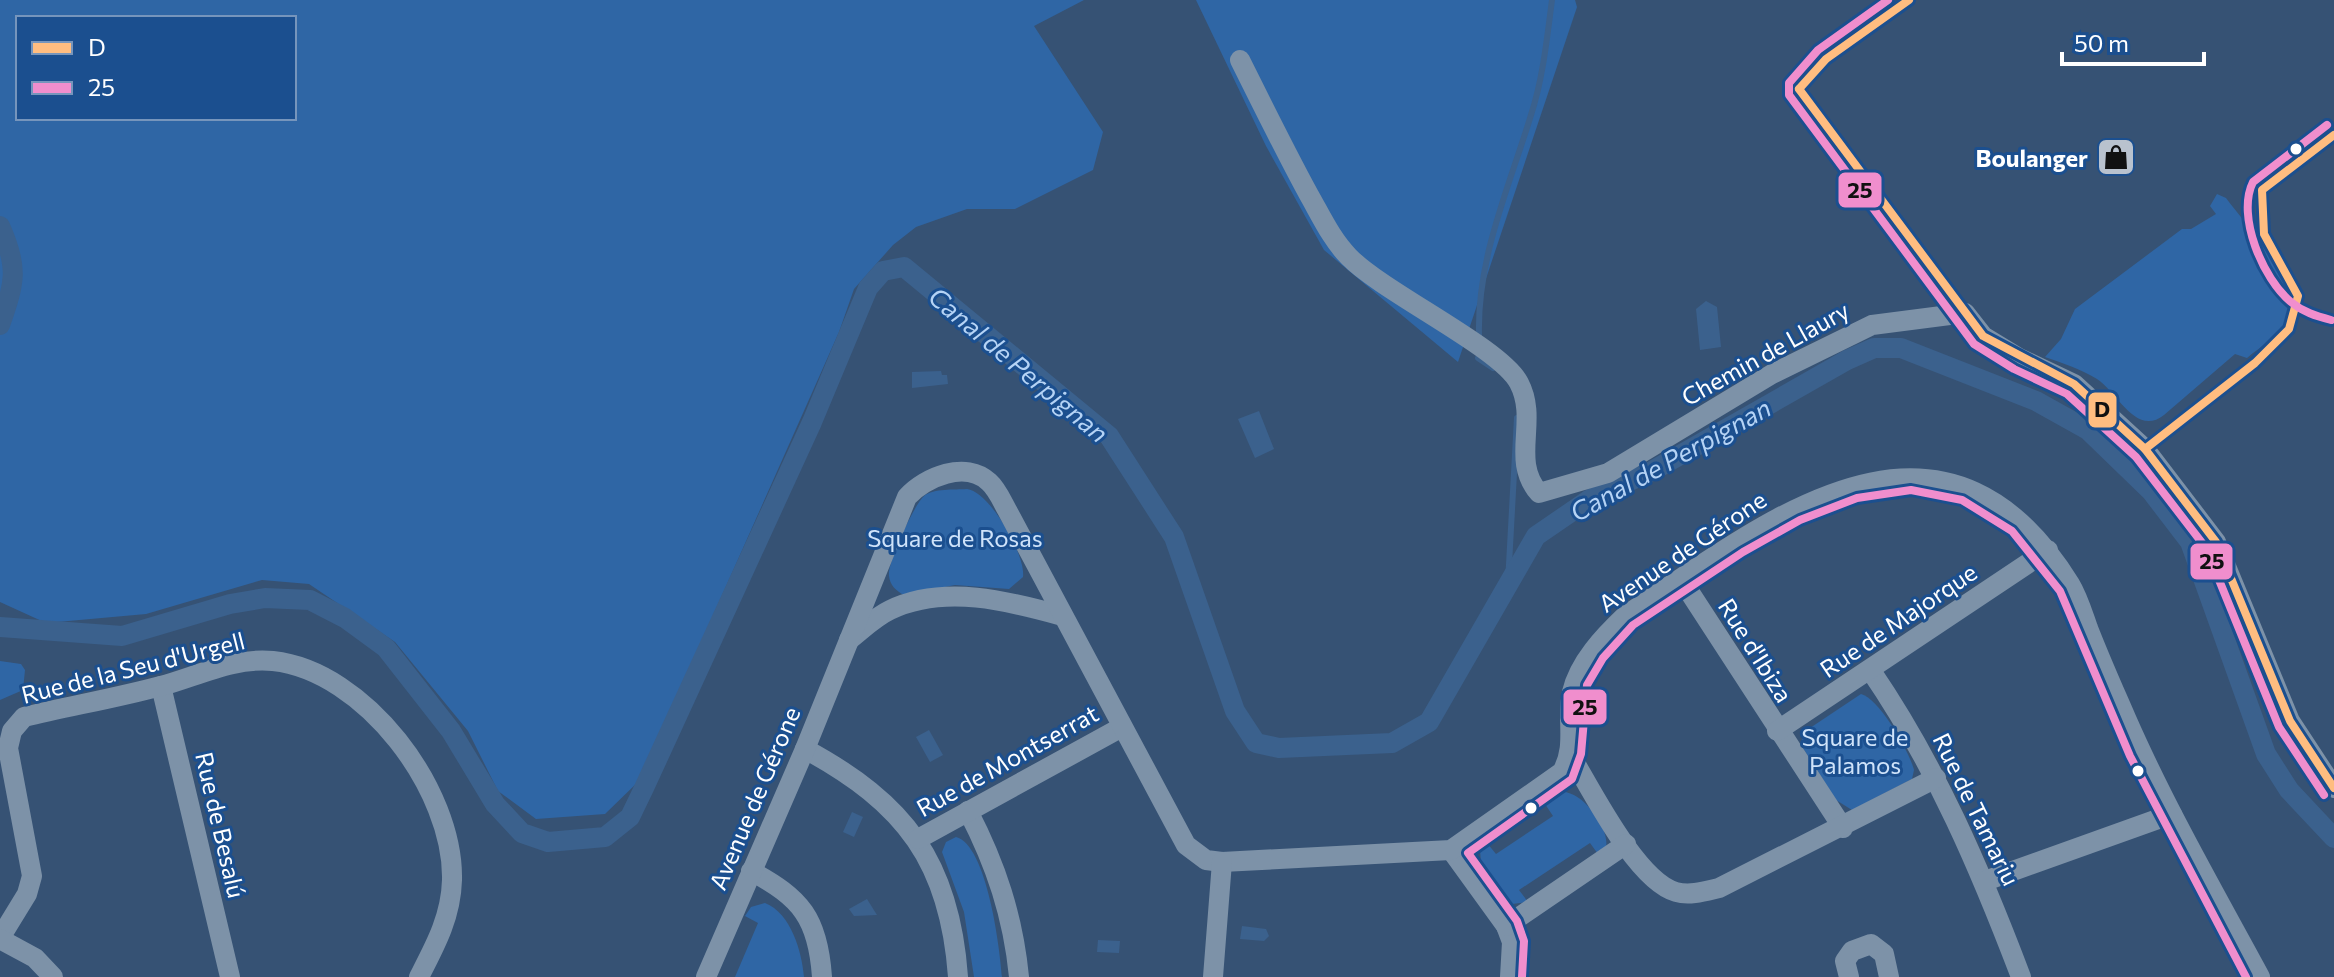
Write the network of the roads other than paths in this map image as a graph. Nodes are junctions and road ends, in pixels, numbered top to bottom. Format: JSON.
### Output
{"nodes":[{"id":1,"x":1240,"y":60,"type":"dead end"},
{"id":2,"x":2048,"y":550,"type":"junction"},
{"id":3,"x":1681,"y":579,"type":"junction"},
{"id":4,"x":1063,"y":616,"type":"junction"},
{"id":5,"x":849,"y":640,"type":"junction"},
{"id":6,"x":1871,"y":671,"type":"junction"},
{"id":7,"x":161,"y":686,"type":"junction"},
{"id":8,"x":1122,"y":727,"type":"junction"},
{"id":9,"x":1777,"y":731,"type":"junction"},
{"id":10,"x":805,"y":749,"type":"junction"},
{"id":11,"x":1571,"y":756,"type":"junction"},
{"id":12,"x":1936,"y":778,"type":"junction"},
{"id":13,"x":2334,"y":788,"type":"edge"},
{"id":14,"x":968,"y":811,"type":"junction"},
{"id":15,"x":2172,"y":814,"type":"junction"},
{"id":16,"x":1843,"y":828,"type":"junction"},
{"id":17,"x":918,"y":839,"type":"junction"},
{"id":18,"x":1626,"y":844,"type":"junction"},
{"id":19,"x":1451,"y":850,"type":"junction"},
{"id":20,"x":1222,"y":862,"type":"junction"},
{"id":21,"x":751,"y":871,"type":"junction"},
{"id":22,"x":1985,"y":881,"type":"junction"},
{"id":23,"x":1506,"y":926,"type":"junction"},
{"id":24,"x":0,"y":938,"type":"edge"},
{"id":25,"x":53,"y":977,"type":"edge"},
{"id":26,"x":230,"y":977,"type":"edge"},
{"id":27,"x":419,"y":977,"type":"edge"},
{"id":28,"x":706,"y":977,"type":"edge"},
{"id":29,"x":822,"y":977,"type":"edge"},
{"id":30,"x":958,"y":977,"type":"edge"},
{"id":31,"x":1019,"y":977,"type":"edge"},
{"id":32,"x":1213,"y":977,"type":"edge"},
{"id":33,"x":1510,"y":977,"type":"edge"},
{"id":34,"x":1849,"y":977,"type":"edge"},
{"id":35,"x":1889,"y":977,"type":"edge"},
{"id":36,"x":2021,"y":977,"type":"edge"},
{"id":37,"x":2260,"y":977,"type":"edge"}],
"edges":[{"from":1,"to":13,"type":"street","name":"Chemin de Llaury"},
{"from":2,"to":3,"type":"street","name":"Avenue de Gérone"},
{"from":2,"to":6,"type":"street","name":"Rue de Majorque"},
{"from":2,"to":15,"type":"street","name":"Avenue de Gérone"},
{"from":3,"to":9,"type":"street","name":"Rue d'Ibiza"},
{"from":3,"to":11,"type":"street","name":"Avenue de Gérone"},
{"from":4,"to":5,"type":"street"},
{"from":4,"to":5,"type":"street","name":"Avenue de Gérone"},
{"from":4,"to":8,"type":"street","name":"Avenue de Gérone"},
{"from":5,"to":10,"type":"street","name":"Avenue de Gérone"},
{"from":6,"to":9,"type":"street","name":"Rue de Majorque"},
{"from":6,"to":12,"type":"street","name":"Rue de Tamariu"},
{"from":7,"to":24,"type":"street","name":"Rue de la Seu d'Urgell"},
{"from":7,"to":26,"type":"street","name":"Rue de Besalú"},
{"from":7,"to":27,"type":"street","name":"Rue de la Seu d'Urgell"},
{"from":8,"to":14,"type":"street","name":"Rue de Montserrat"},
{"from":8,"to":20,"type":"street","name":"Avenue de Gérone"},
{"from":9,"to":16,"type":"street","name":"Rue d'Ibiza"},
{"from":10,"to":17,"type":"street"},
{"from":10,"to":21,"type":"street","name":"Avenue de Gérone"},
{"from":11,"to":18,"type":"street"},
{"from":11,"to":19,"type":"street"},
{"from":12,"to":16,"type":"street"},
{"from":12,"to":22,"type":"street","name":"Rue de Tamariu"},
{"from":14,"to":17,"type":"street","name":"Rue de Montserrat"},
{"from":14,"to":31,"type":"street"},
{"from":15,"to":22,"type":"street"},
{"from":15,"to":37,"type":"street","name":"Avenue de Gérone"},
{"from":16,"to":18,"type":"street"},
{"from":17,"to":30,"type":"street"},
{"from":18,"to":23,"type":"street"},
{"from":19,"to":20,"type":"street","name":"Avenue de Gérone"},
{"from":19,"to":23,"type":"street"},
{"from":20,"to":32,"type":"street"},
{"from":21,"to":28,"type":"street","name":"Avenue de Gérone"},
{"from":21,"to":29,"type":"street"},
{"from":22,"to":36,"type":"street","name":"Rue de Tamariu"},
{"from":23,"to":33,"type":"street"},
{"from":24,"to":25,"type":"street","name":"Rue de la Seu d'Urgell"},
{"from":34,"to":35,"type":"street"}]}
